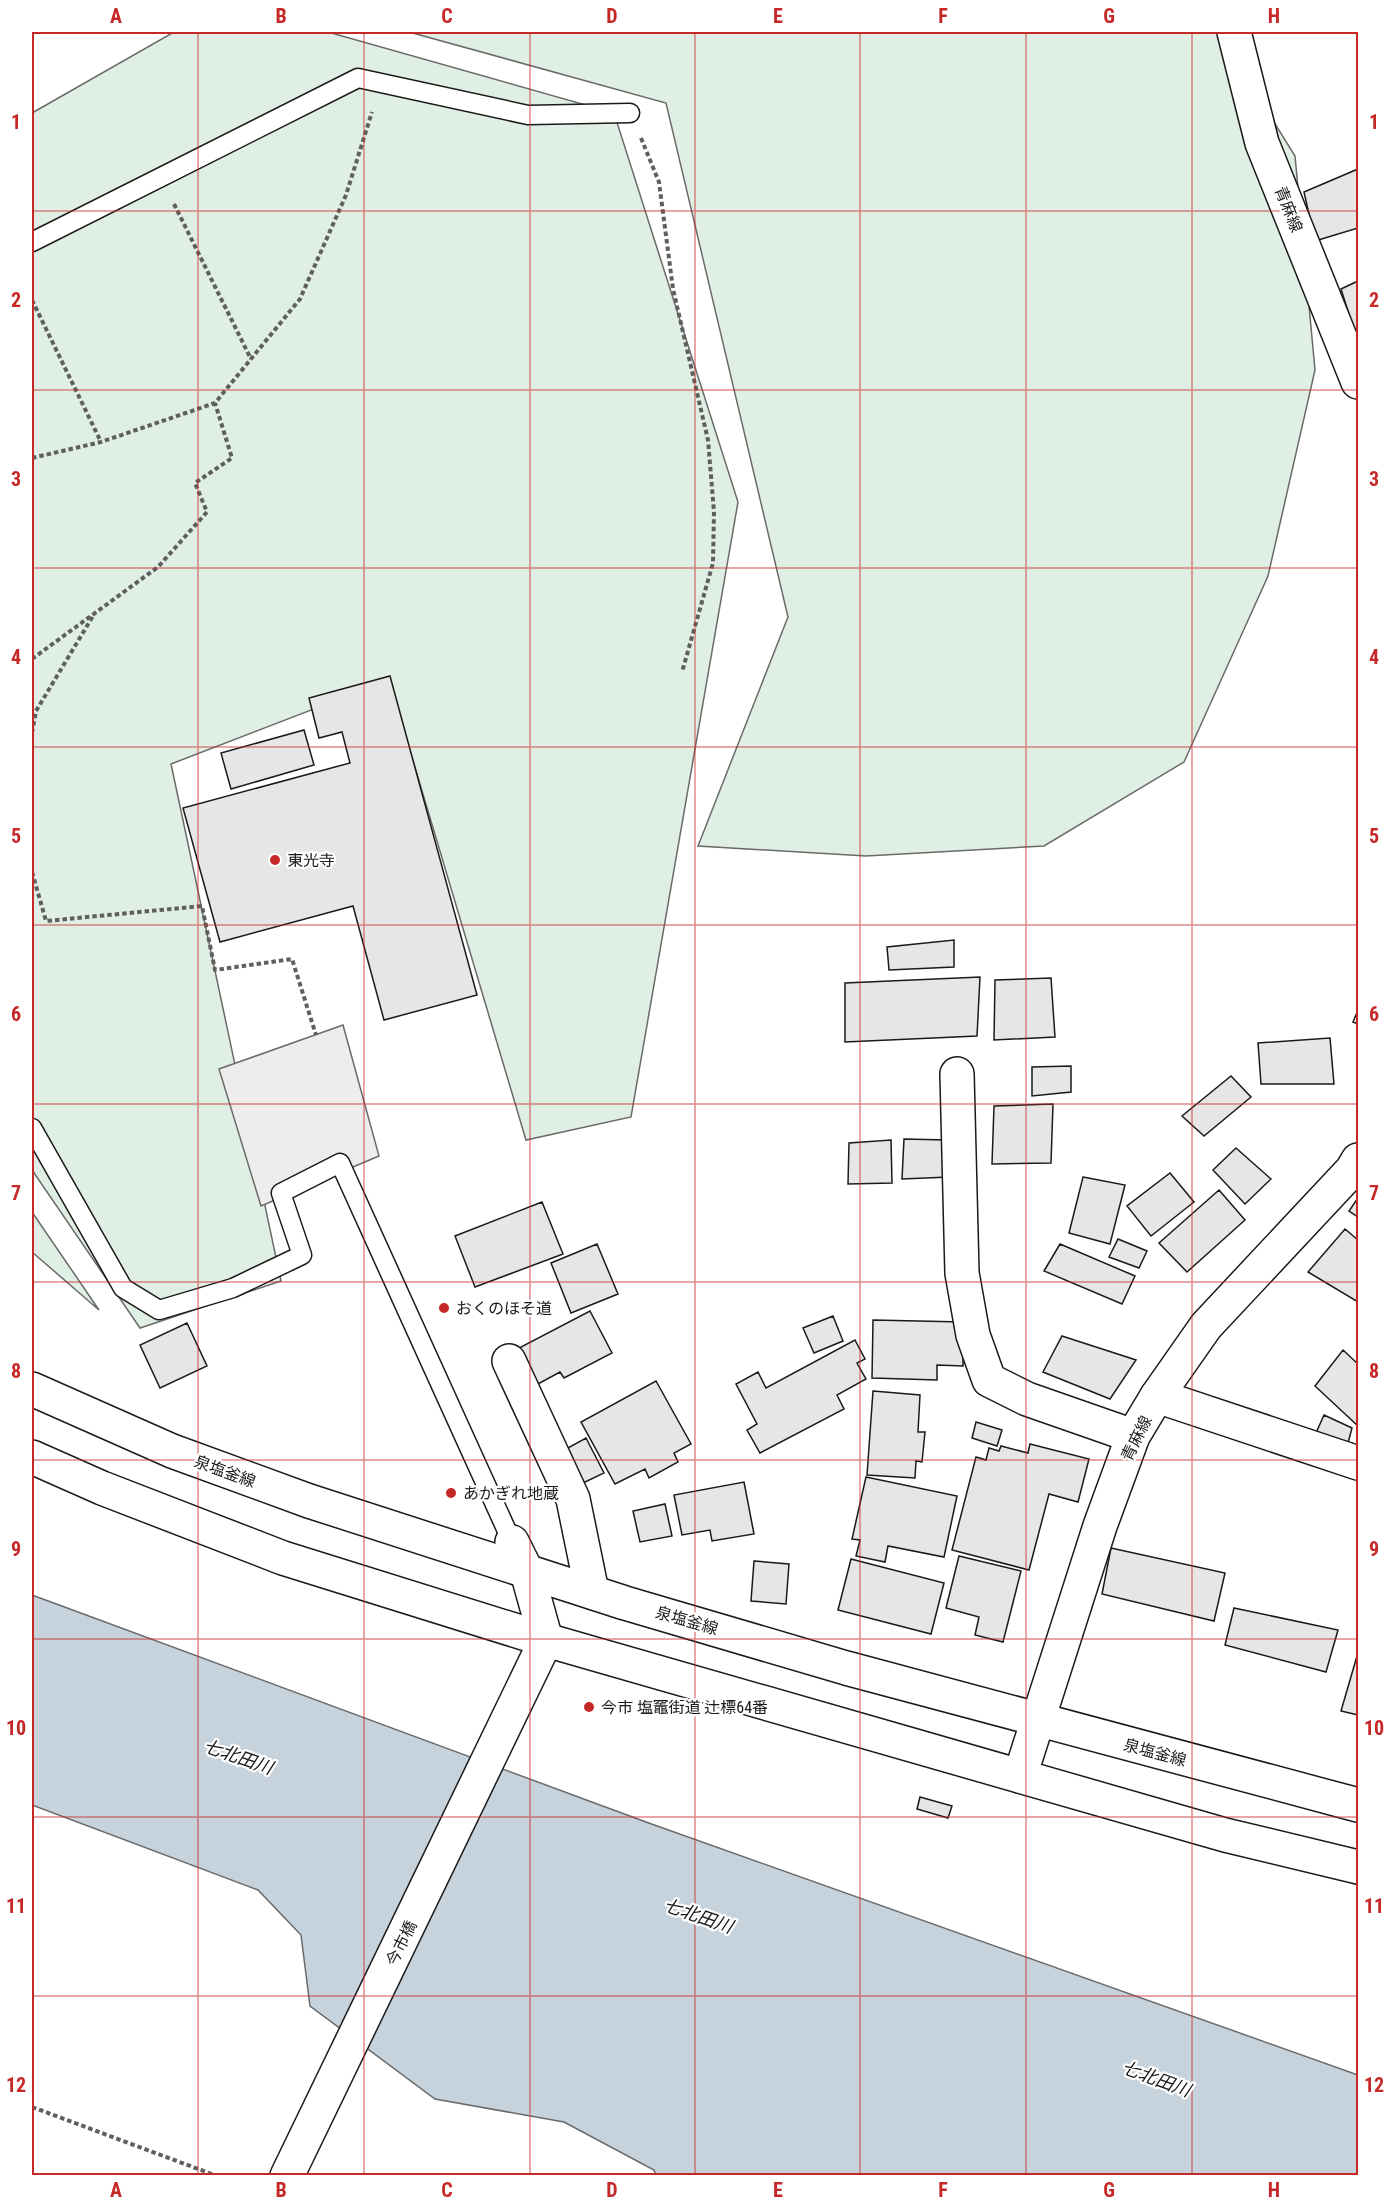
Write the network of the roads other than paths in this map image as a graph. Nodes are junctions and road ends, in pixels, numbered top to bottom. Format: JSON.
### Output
{"nodes":[{"id":1,"x":1234,"y":32,"type":"edge"},
{"id":2,"x":630,"y":113,"type":"road end"},
{"id":3,"x":32,"y":242,"type":"edge"},
{"id":4,"x":1359,"y":382,"type":"edge"},
{"id":5,"x":957,"y":1074,"type":"dead end"},
{"id":6,"x":32,"y":1128,"type":"edge"},
{"id":7,"x":1359,"y":1160,"type":"edge"},
{"id":8,"x":509,"y":1361,"type":"dead end"},
{"id":9,"x":32,"y":1389,"type":"edge"},
{"id":10,"x":1157,"y":1396,"type":"junction"},
{"id":11,"x":1133,"y":1436,"type":"junction"},
{"id":12,"x":32,"y":1457,"type":"edge"},
{"id":13,"x":1359,"y":1463,"type":"edge"},
{"id":14,"x":512,"y":1542,"type":"joint"},
{"id":15,"x":527,"y":1572,"type":"junction"},
{"id":16,"x":592,"y":1592,"type":"junction"},
{"id":17,"x":546,"y":1640,"type":"junction"},
{"id":18,"x":1037,"y":1720,"type":"junction"},
{"id":19,"x":1020,"y":1776,"type":"junction"},
{"id":20,"x":1359,"y":1805,"type":"edge"},
{"id":21,"x":1359,"y":1867,"type":"edge"},
{"id":22,"x":287,"y":2175,"type":"edge"}],
"edges":[{"from":1,"to":4,"type":"main road","name":"青麻線"},
{"from":2,"to":3,"type":"lane"},
{"from":5,"to":11,"type":"main road"},
{"from":6,"to":14,"type":"lane"},
{"from":7,"to":10,"type":"main road","name":"青麻線"},
{"from":8,"to":16,"type":"main road"},
{"from":9,"to":15,"type":"main road","name":"泉塩釜線"},
{"from":10,"to":11,"type":"main road","name":"青麻線"},
{"from":10,"to":13,"type":"main road"},
{"from":11,"to":18,"type":"main road","name":"青麻線"},
{"from":12,"to":17,"type":"main road"},
{"from":14,"to":15,"type":"main road"},
{"from":15,"to":16,"type":"main road","name":"泉塩釜線"},
{"from":15,"to":17,"type":"main road"},
{"from":16,"to":18,"type":"main road","name":"泉塩釜線"},
{"from":17,"to":19,"type":"main road"},
{"from":17,"to":22,"type":"main road","name":"今市橋"},
{"from":18,"to":19,"type":"main road","name":"青麻線"},
{"from":18,"to":20,"type":"main road","name":"泉塩釜線"},
{"from":19,"to":21,"type":"main road"}]}
